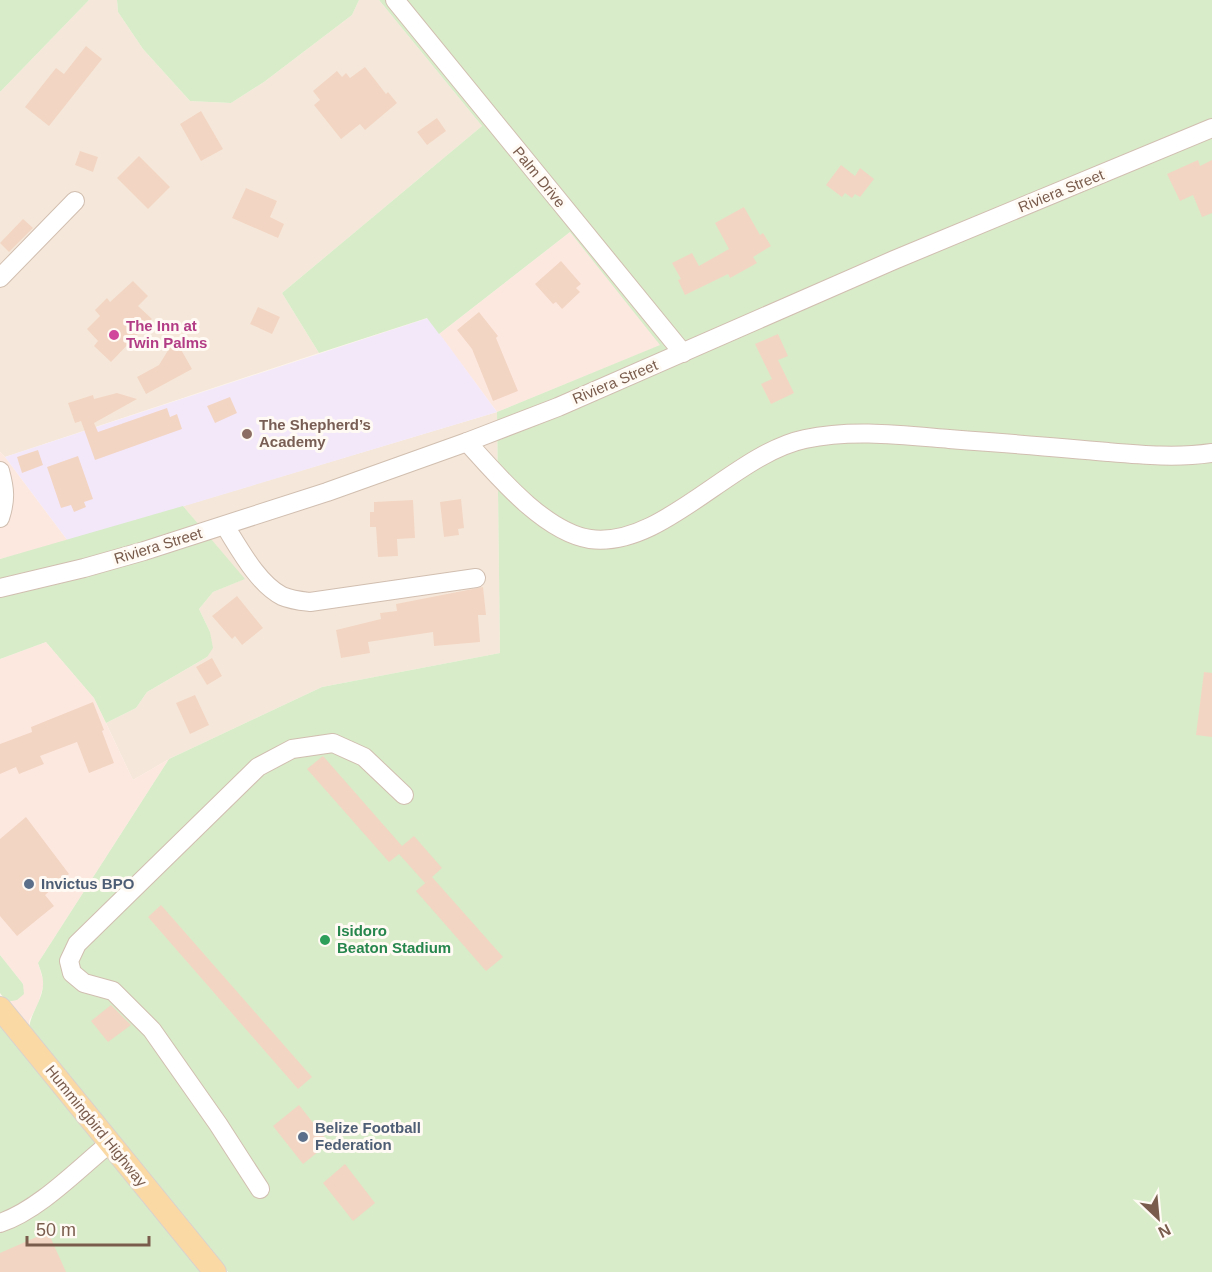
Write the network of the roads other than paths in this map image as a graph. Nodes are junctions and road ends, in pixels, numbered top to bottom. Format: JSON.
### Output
{"nodes":[{"id":1,"x":395,"y":0,"type":"edge"},
{"id":2,"x":1212,"y":128,"type":"edge"},
{"id":3,"x":75,"y":201,"type":"dead end"},
{"id":4,"x":0,"y":278,"type":"edge"},
{"id":5,"x":683,"y":353,"type":"junction"},
{"id":6,"x":467,"y":442,"type":"junction"},
{"id":7,"x":1212,"y":453,"type":"edge"},
{"id":8,"x":0,"y":471,"type":"edge"},
{"id":9,"x":0,"y":518,"type":"edge"},
{"id":10,"x":225,"y":526,"type":"junction"},
{"id":11,"x":476,"y":578,"type":"dead end"},
{"id":12,"x":0,"y":588,"type":"edge"},
{"id":13,"x":404,"y":795,"type":"dead end"},
{"id":14,"x":0,"y":1008,"type":"edge"},
{"id":15,"x":110,"y":1143,"type":"junction"},
{"id":16,"x":260,"y":1189,"type":"dead end"},
{"id":17,"x":0,"y":1223,"type":"edge"},
{"id":18,"x":215,"y":1272,"type":"edge"}],
"edges":[{"from":1,"to":5,"type":"street","name":"Palm Drive"},
{"from":2,"to":5,"type":"street","name":"Riviera Street"},
{"from":3,"to":4,"type":"street"},
{"from":5,"to":6,"type":"street","name":"Riviera Street"},
{"from":6,"to":7,"type":"street"},
{"from":6,"to":10,"type":"street","name":"Riviera Street"},
{"from":8,"to":9,"type":"street"},
{"from":10,"to":11,"type":"street"},
{"from":10,"to":12,"type":"street","name":"Riviera Street"},
{"from":13,"to":16,"type":"street"},
{"from":14,"to":15,"type":"main road","name":"Hummingbird Highway"},
{"from":15,"to":17,"type":"street"},
{"from":15,"to":18,"type":"main road","name":"Hummingbird Highway"}]}
